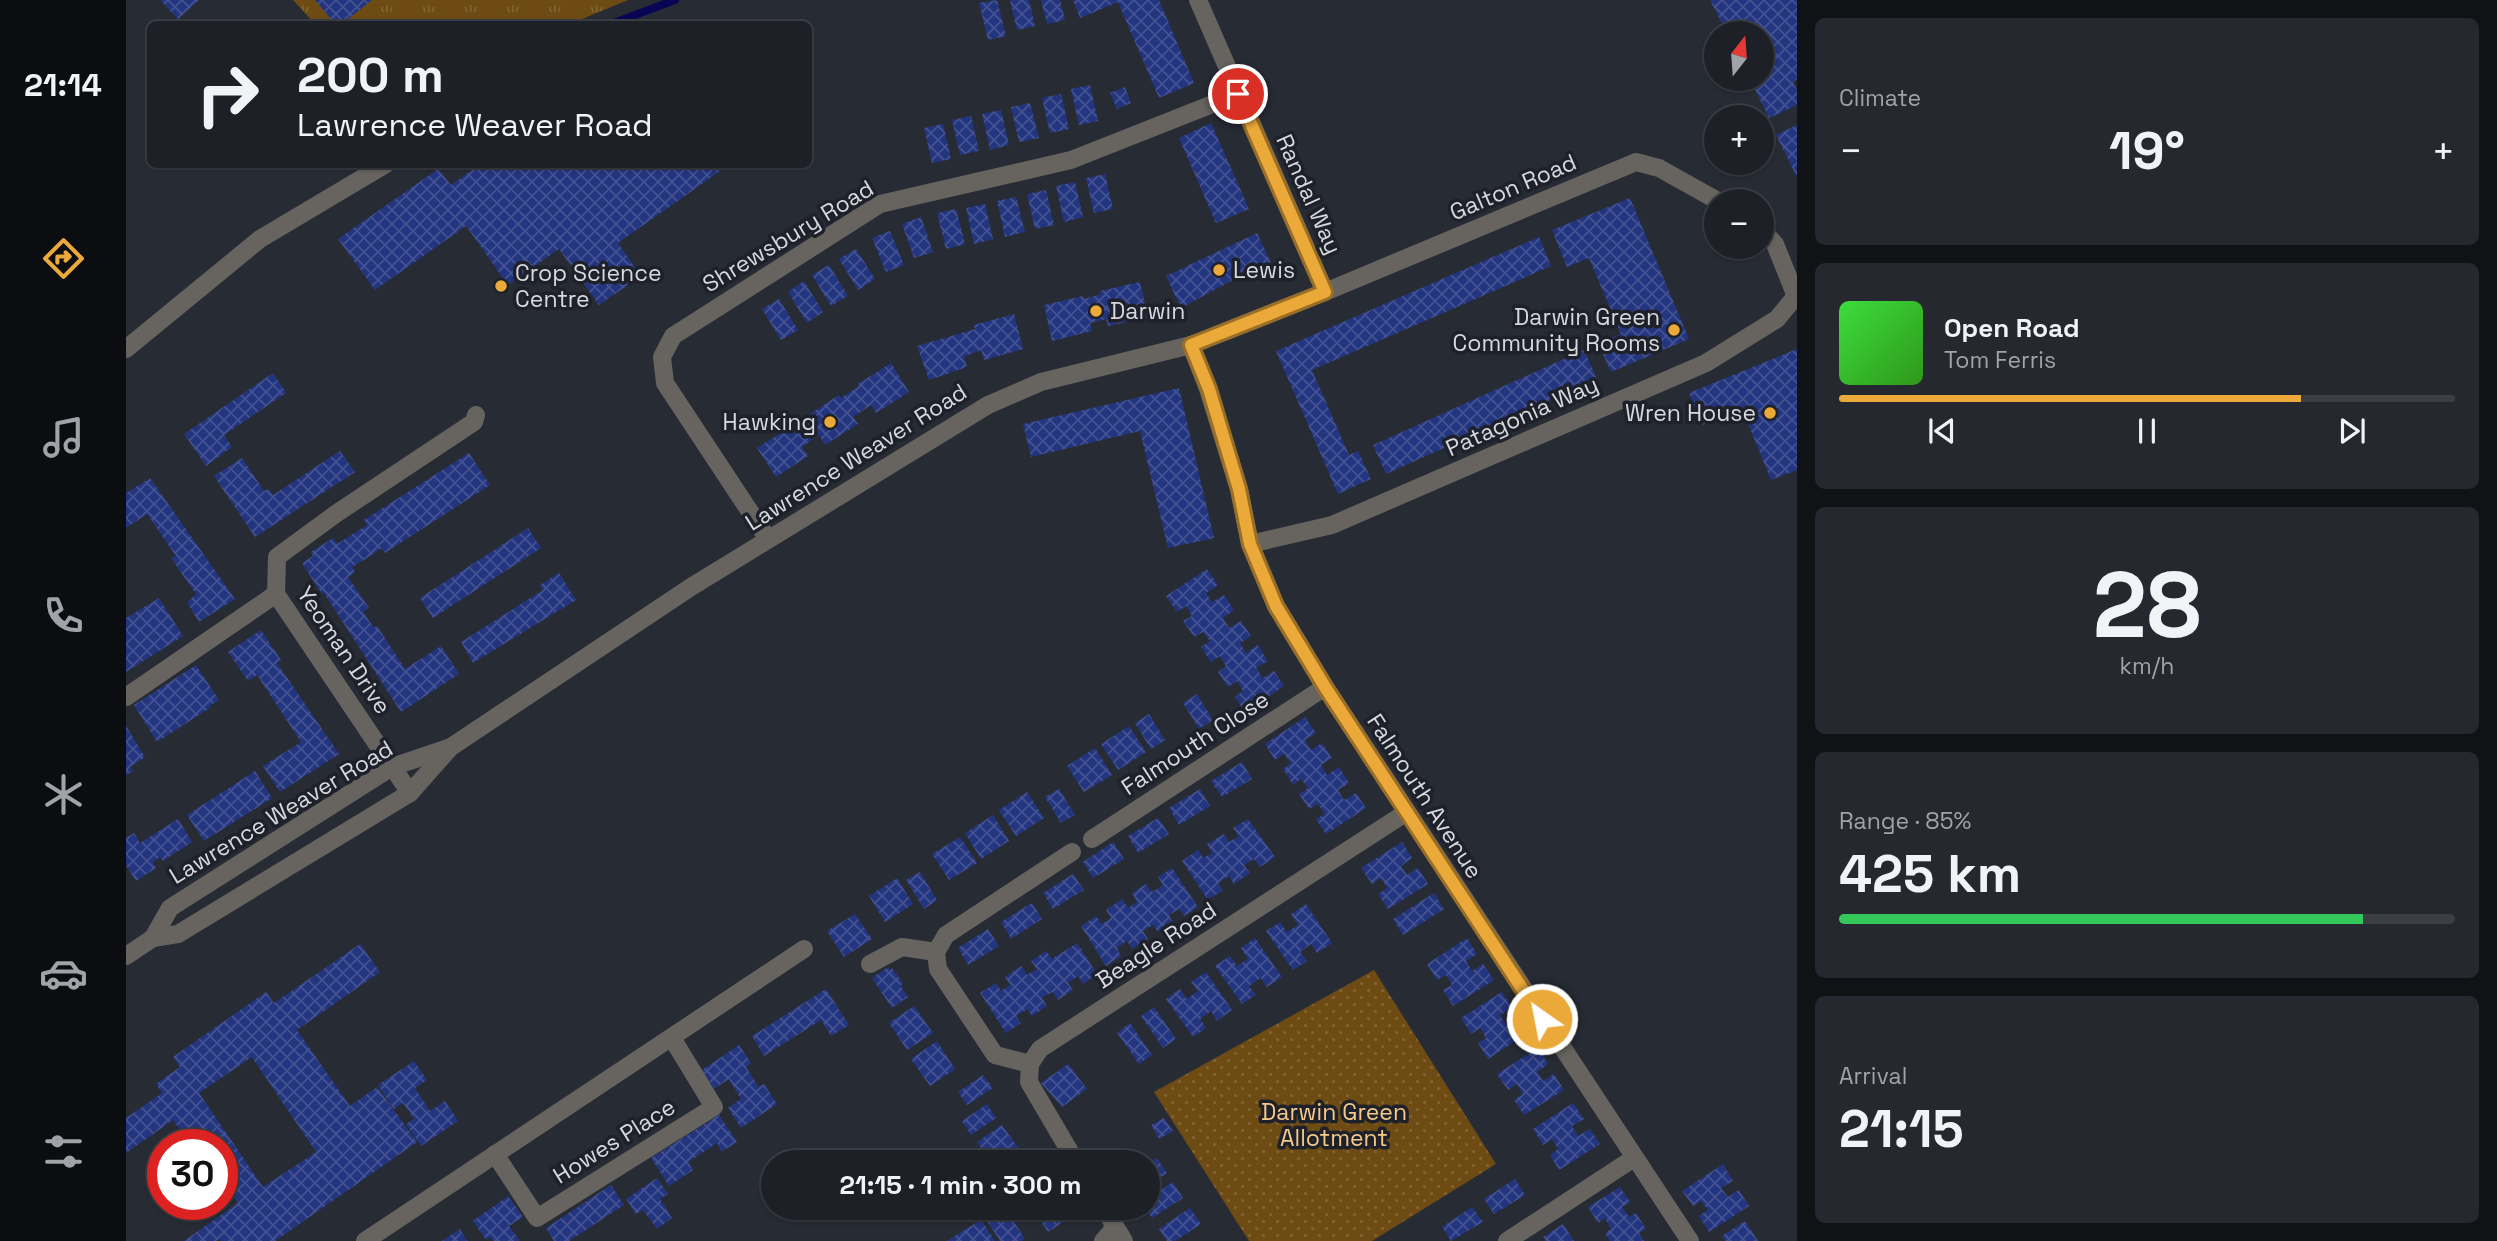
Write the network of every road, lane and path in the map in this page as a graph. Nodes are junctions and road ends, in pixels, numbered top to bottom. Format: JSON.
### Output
{"nodes":[{"id":1,"x":1198,"y":0,"type":"edge"},
{"id":2,"x":1238,"y":94,"type":"junction"},
{"id":3,"x":379,"y":168,"type":"edge"},
{"id":4,"x":1704,"y":193,"type":"edge"},
{"id":5,"x":1774,"y":243,"type":"edge"},
{"id":6,"x":1325,"y":292,"type":"junction"},
{"id":7,"x":1796,"y":298,"type":"edge"},
{"id":8,"x":1191,"y":345,"type":"junction"},
{"id":9,"x":126,"y":349,"type":"edge"},
{"id":10,"x":476,"y":415,"type":"dead end"},
{"id":11,"x":768,"y":539,"type":"junction"},
{"id":12,"x":1250,"y":544,"type":"junction"},
{"id":13,"x":276,"y":594,"type":"junction"},
{"id":14,"x":1325,"y":687,"type":"junction"},
{"id":15,"x":126,"y":698,"type":"edge"},
{"id":16,"x":451,"y":747,"type":"junction"},
{"id":17,"x":392,"y":767,"type":"junction"},
{"id":18,"x":410,"y":793,"type":"junction"},
{"id":19,"x":1407,"y":812,"type":"junction"},
{"id":20,"x":1092,"y":839,"type":"dead end"},
{"id":21,"x":1072,"y":852,"type":"dead end"},
{"id":22,"x":153,"y":938,"type":"junction"},
{"id":23,"x":804,"y":949,"type":"dead end"},
{"id":24,"x":936,"y":951,"type":"junction"},
{"id":25,"x":126,"y":956,"type":"edge"},
{"id":26,"x":870,"y":964,"type":"dead end"},
{"id":27,"x":672,"y":1038,"type":"junction"},
{"id":28,"x":1030,"y":1064,"type":"junction"},
{"id":29,"x":1069,"y":1150,"type":"edge"},
{"id":30,"x":495,"y":1154,"type":"junction"},
{"id":31,"x":1634,"y":1158,"type":"junction"},
{"id":32,"x":1108,"y":1220,"type":"edge"},
{"id":33,"x":1111,"y":1220,"type":"edge"},
{"id":34,"x":1510,"y":1240,"type":"edge"},
{"id":35,"x":365,"y":1241,"type":"edge"},
{"id":36,"x":1103,"y":1241,"type":"edge"},
{"id":37,"x":1124,"y":1241,"type":"edge"},
{"id":38,"x":1689,"y":1241,"type":"edge"}],
"edges":[{"from":1,"to":2,"type":"street","name":"Randal Way"},
{"from":2,"to":6,"type":"street","name":"Randal Way"},
{"from":2,"to":11,"type":"street","name":"Shrewsbury Road"},
{"from":3,"to":9,"type":"street"},
{"from":4,"to":6,"type":"street","name":"Galton Road"},
{"from":5,"to":7,"type":"street"},
{"from":6,"to":8,"type":"street","name":"Lawrence Weaver Road"},
{"from":7,"to":12,"type":"street","name":"Patagonia Way"},
{"from":8,"to":11,"type":"street","name":"Lawrence Weaver Road"},
{"from":8,"to":12,"type":"street","name":"Falmouth Avenue"},
{"from":10,"to":13,"type":"street","name":"Yeoman Drive"},
{"from":11,"to":16,"type":"street","name":"Lawrence Weaver Road"},
{"from":12,"to":14,"type":"street","name":"Falmouth Avenue"},
{"from":13,"to":15,"type":"street"},
{"from":13,"to":17,"type":"street","name":"Yeoman Drive"},
{"from":14,"to":19,"type":"street","name":"Falmouth Avenue"},
{"from":14,"to":20,"type":"street","name":"Falmouth Close"},
{"from":16,"to":17,"type":"street","name":"Lawrence Weaver Road"},
{"from":16,"to":18,"type":"street","name":"Lawrence Weaver Road"},
{"from":17,"to":18,"type":"street","name":"Yeoman Drive"},
{"from":17,"to":22,"type":"street","name":"Lawrence Weaver Road"},
{"from":18,"to":22,"type":"street","name":"Lawrence Weaver Road"},
{"from":19,"to":28,"type":"street","name":"Beagle Road"},
{"from":19,"to":31,"type":"street","name":"Falmouth Avenue"},
{"from":21,"to":24,"type":"street"},
{"from":22,"to":25,"type":"street","name":"Lawrence Weaver Road"},
{"from":23,"to":27,"type":"street"},
{"from":24,"to":26,"type":"street"},
{"from":24,"to":28,"type":"street"},
{"from":27,"to":30,"type":"street"},
{"from":27,"to":30,"type":"street","name":"Howes Place"},
{"from":28,"to":29,"type":"street"},
{"from":30,"to":35,"type":"street"},
{"from":31,"to":34,"type":"street"},
{"from":31,"to":38,"type":"street","name":"Falmouth Avenue"},
{"from":32,"to":36,"type":"street"},
{"from":33,"to":37,"type":"street"}]}
